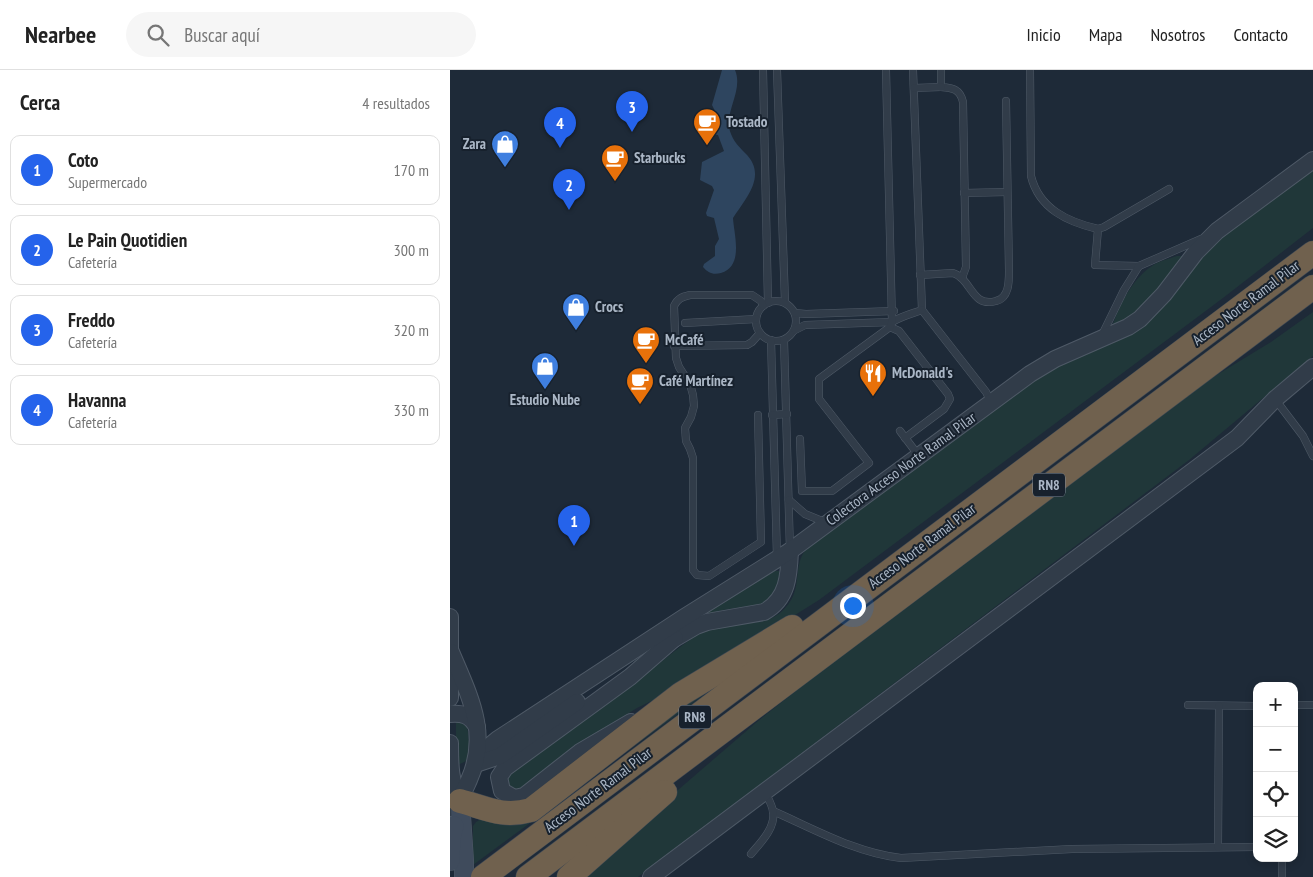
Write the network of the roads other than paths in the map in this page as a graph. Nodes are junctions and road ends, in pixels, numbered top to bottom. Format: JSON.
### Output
{"nodes":[{"id":1,"x":763,"y":70,"type":"edge"},
{"id":2,"x":777,"y":70,"type":"edge"},
{"id":3,"x":886,"y":70,"type":"edge"},
{"id":4,"x":913,"y":70,"type":"edge"},
{"id":5,"x":941,"y":70,"type":"edge"},
{"id":6,"x":1030,"y":70,"type":"edge"},
{"id":7,"x":941,"y":87,"type":"junction"},
{"id":8,"x":914,"y":88,"type":"junction"},
{"id":9,"x":1006,"y":101,"type":"dead end"},
{"id":10,"x":1313,"y":160,"type":"edge"},
{"id":11,"x":1170,"y":189,"type":"dead end"},
{"id":12,"x":1008,"y":192,"type":"junction"},
{"id":13,"x":964,"y":193,"type":"junction"},
{"id":14,"x":1098,"y":229,"type":"junction"},
{"id":15,"x":1217,"y":231,"type":"junction"},
{"id":16,"x":1310,"y":255,"type":"edge"},
{"id":17,"x":1139,"y":266,"type":"junction"},
{"id":18,"x":920,"y":274,"type":"junction"},
{"id":19,"x":962,"y":278,"type":"junction"},
{"id":20,"x":1313,"y":287,"type":"edge"},
{"id":21,"x":785,"y":302,"type":"junction"},
{"id":22,"x":765,"y":304,"type":"junction"},
{"id":23,"x":1313,"y":305,"type":"edge"},
{"id":24,"x":892,"y":310,"type":"junction"},
{"id":25,"x":922,"y":310,"type":"junction"},
{"id":26,"x":795,"y":313,"type":"junction"},
{"id":27,"x":904,"y":315,"type":"junction"},
{"id":28,"x":756,"y":320,"type":"junction"},
{"id":29,"x":685,"y":323,"type":"dead end"},
{"id":30,"x":891,"y":324,"type":"junction"},
{"id":31,"x":795,"y":330,"type":"junction"},
{"id":32,"x":760,"y":333,"type":"junction"},
{"id":33,"x":771,"y":340,"type":"junction"},
{"id":34,"x":784,"y":340,"type":"junction"},
{"id":35,"x":1100,"y":340,"type":"junction"},
{"id":36,"x":674,"y":346,"type":"junction"},
{"id":37,"x":1206,"y":367,"type":"junction"},
{"id":38,"x":1313,"y":368,"type":"edge"},
{"id":39,"x":1275,"y":399,"type":"junction"},
{"id":40,"x":991,"y":402,"type":"junction"},
{"id":41,"x":787,"y":414,"type":"junction"},
{"id":42,"x":758,"y":415,"type":"dead end"},
{"id":43,"x":772,"y":415,"type":"junction"},
{"id":44,"x":900,"y":431,"type":"dead end"},
{"id":45,"x":905,"y":438,"type":"junction"},
{"id":46,"x":787,"y":439,"type":"junction"},
{"id":47,"x":800,"y":439,"type":"dead end"},
{"id":48,"x":773,"y":440,"type":"junction"},
{"id":49,"x":919,"y":456,"type":"junction"},
{"id":50,"x":1313,"y":456,"type":"edge"},
{"id":51,"x":789,"y":500,"type":"junction"},
{"id":52,"x":827,"y":523,"type":"junction"},
{"id":53,"x":784,"y":555,"type":"junction"},
{"id":54,"x":906,"y":558,"type":"junction"},
{"id":55,"x":450,"y":617,"type":"edge"},
{"id":56,"x":675,"y":638,"type":"junction"},
{"id":57,"x":451,"y":652,"type":"edge"},
{"id":58,"x":784,"y":684,"type":"junction"},
{"id":59,"x":681,"y":694,"type":"junction"},
{"id":60,"x":450,"y":698,"type":"edge"},
{"id":61,"x":1188,"y":705,"type":"dead end"},
{"id":62,"x":1298,"y":705,"type":"edge"},
{"id":63,"x":1313,"y":705,"type":"edge"},
{"id":64,"x":1219,"y":706,"type":"junction"},
{"id":65,"x":1253,"y":706,"type":"edge"},
{"id":66,"x":450,"y":714,"type":"edge"},
{"id":67,"x":477,"y":727,"type":"junction"},
{"id":68,"x":450,"y":743,"type":"edge"},
{"id":69,"x":476,"y":764,"type":"junction"},
{"id":70,"x":765,"y":791,"type":"junction"},
{"id":71,"x":455,"y":804,"type":"edge"},
{"id":72,"x":773,"y":811,"type":"junction"},
{"id":73,"x":450,"y":823,"type":"edge"},
{"id":74,"x":1218,"y":847,"type":"junction"},
{"id":75,"x":1253,"y":847,"type":"edge"},
{"id":76,"x":751,"y":854,"type":"dead end"},
{"id":77,"x":450,"y":861,"type":"edge"},
{"id":78,"x":1282,"y":862,"type":"edge"},
{"id":79,"x":464,"y":877,"type":"edge"},
{"id":80,"x":483,"y":877,"type":"edge"},
{"id":81,"x":528,"y":877,"type":"edge"},
{"id":82,"x":568,"y":877,"type":"edge"},
{"id":83,"x":651,"y":877,"type":"edge"},
{"id":84,"x":1282,"y":877,"type":"edge"}],
"edges":[{"from":1,"to":22,"type":"lane"},
{"from":2,"to":21,"type":"lane"},
{"from":3,"to":24,"type":"lane"},
{"from":4,"to":8,"type":"lane"},
{"from":5,"to":7,"type":"lane"},
{"from":6,"to":14,"type":"lane"},
{"from":7,"to":8,"type":"lane"},
{"from":7,"to":13,"type":"lane"},
{"from":8,"to":18,"type":"lane"},
{"from":9,"to":12,"type":"lane"},
{"from":10,"to":15,"type":"street","name":"Colectora Acceso Norte Ramal Pilar"},
{"from":11,"to":14,"type":"lane"},
{"from":12,"to":13,"type":"lane"},
{"from":12,"to":19,"type":"lane"},
{"from":13,"to":19,"type":"lane"},
{"from":14,"to":17,"type":"lane"},
{"from":15,"to":17,"type":"lane"},
{"from":15,"to":35,"type":"street","name":"Colectora Acceso Norte Ramal Pilar"},
{"from":16,"to":54,"type":"highway","name":"Acceso Norte Ramal Pilar","number":"RN8"},
{"from":17,"to":35,"type":"lane"},
{"from":18,"to":19,"type":"lane"},
{"from":18,"to":25,"type":"lane"},
{"from":20,"to":37,"type":"highway","name":"Acceso Norte Ramal Pilar","number":"RN8"},
{"from":21,"to":22,"type":"lane"},
{"from":21,"to":26,"type":"lane"},
{"from":22,"to":28,"type":"lane"},
{"from":22,"to":36,"type":"lane"},
{"from":23,"to":37,"type":"highway"},
{"from":24,"to":26,"type":"lane"},
{"from":24,"to":27,"type":"lane"},
{"from":24,"to":30,"type":"lane"},
{"from":25,"to":27,"type":"lane"},
{"from":25,"to":40,"type":"lane"},
{"from":26,"to":31,"type":"lane"},
{"from":27,"to":30,"type":"lane"},
{"from":28,"to":29,"type":"lane"},
{"from":28,"to":32,"type":"lane"},
{"from":30,"to":31,"type":"lane"},
{"from":30,"to":45,"type":"lane"},
{"from":30,"to":47,"type":"lane"},
{"from":31,"to":34,"type":"lane"},
{"from":32,"to":33,"type":"lane"},
{"from":32,"to":36,"type":"lane"},
{"from":33,"to":34,"type":"lane"},
{"from":33,"to":43,"type":"lane"},
{"from":34,"to":41,"type":"lane"},
{"from":35,"to":40,"type":"street","name":"Colectora Acceso Norte Ramal Pilar"},
{"from":36,"to":42,"type":"lane"},
{"from":37,"to":58,"type":"highway","name":"Acceso Norte Ramal Pilar","number":"RN8"},
{"from":38,"to":39,"type":"street"},
{"from":39,"to":50,"type":"lane"},
{"from":39,"to":70,"type":"street"},
{"from":40,"to":49,"type":"street","name":"Colectora Acceso Norte Ramal Pilar"},
{"from":41,"to":43,"type":"lane"},
{"from":41,"to":46,"type":"lane"},
{"from":43,"to":48,"type":"lane"},
{"from":44,"to":45,"type":"lane"},
{"from":45,"to":49,"type":"lane"},
{"from":46,"to":48,"type":"lane"},
{"from":46,"to":51,"type":"lane"},
{"from":48,"to":53,"type":"lane"},
{"from":49,"to":52,"type":"street","name":"Colectora Acceso Norte Ramal Pilar"},
{"from":51,"to":52,"type":"lane"},
{"from":51,"to":53,"type":"lane"},
{"from":52,"to":53,"type":"street","name":"Colectora Acceso Norte Ramal Pilar"},
{"from":53,"to":56,"type":"street"},
{"from":53,"to":69,"type":"street","name":"Colectora Acceso Norte Ramal Pilar"},
{"from":54,"to":59,"type":"highway"},
{"from":54,"to":80,"type":"highway","name":"Acceso Norte Ramal Pilar","number":"RN8"},
{"from":55,"to":57,"type":"street"},
{"from":56,"to":59,"type":"street"},
{"from":56,"to":69,"type":"street"},
{"from":57,"to":60,"type":"street"},
{"from":57,"to":67,"type":"street"},
{"from":58,"to":81,"type":"highway","name":"Acceso Norte Ramal Pilar","number":"RN8"},
{"from":58,"to":82,"type":"highway"},
{"from":59,"to":71,"type":"highway"},
{"from":61,"to":64,"type":"lane"},
{"from":62,"to":63,"type":"lane"},
{"from":64,"to":65,"type":"lane"},
{"from":64,"to":74,"type":"lane"},
{"from":66,"to":67,"type":"street"},
{"from":67,"to":69,"type":"street"},
{"from":68,"to":71,"type":"street"},
{"from":69,"to":71,"type":"street"},
{"from":70,"to":72,"type":"lane"},
{"from":70,"to":83,"type":"street"},
{"from":71,"to":73,"type":"main road"},
{"from":71,"to":77,"type":"main road"},
{"from":71,"to":79,"type":"main road"},
{"from":72,"to":74,"type":"lane"},
{"from":72,"to":76,"type":"lane"},
{"from":74,"to":75,"type":"lane"},
{"from":78,"to":84,"type":"lane"}]}
